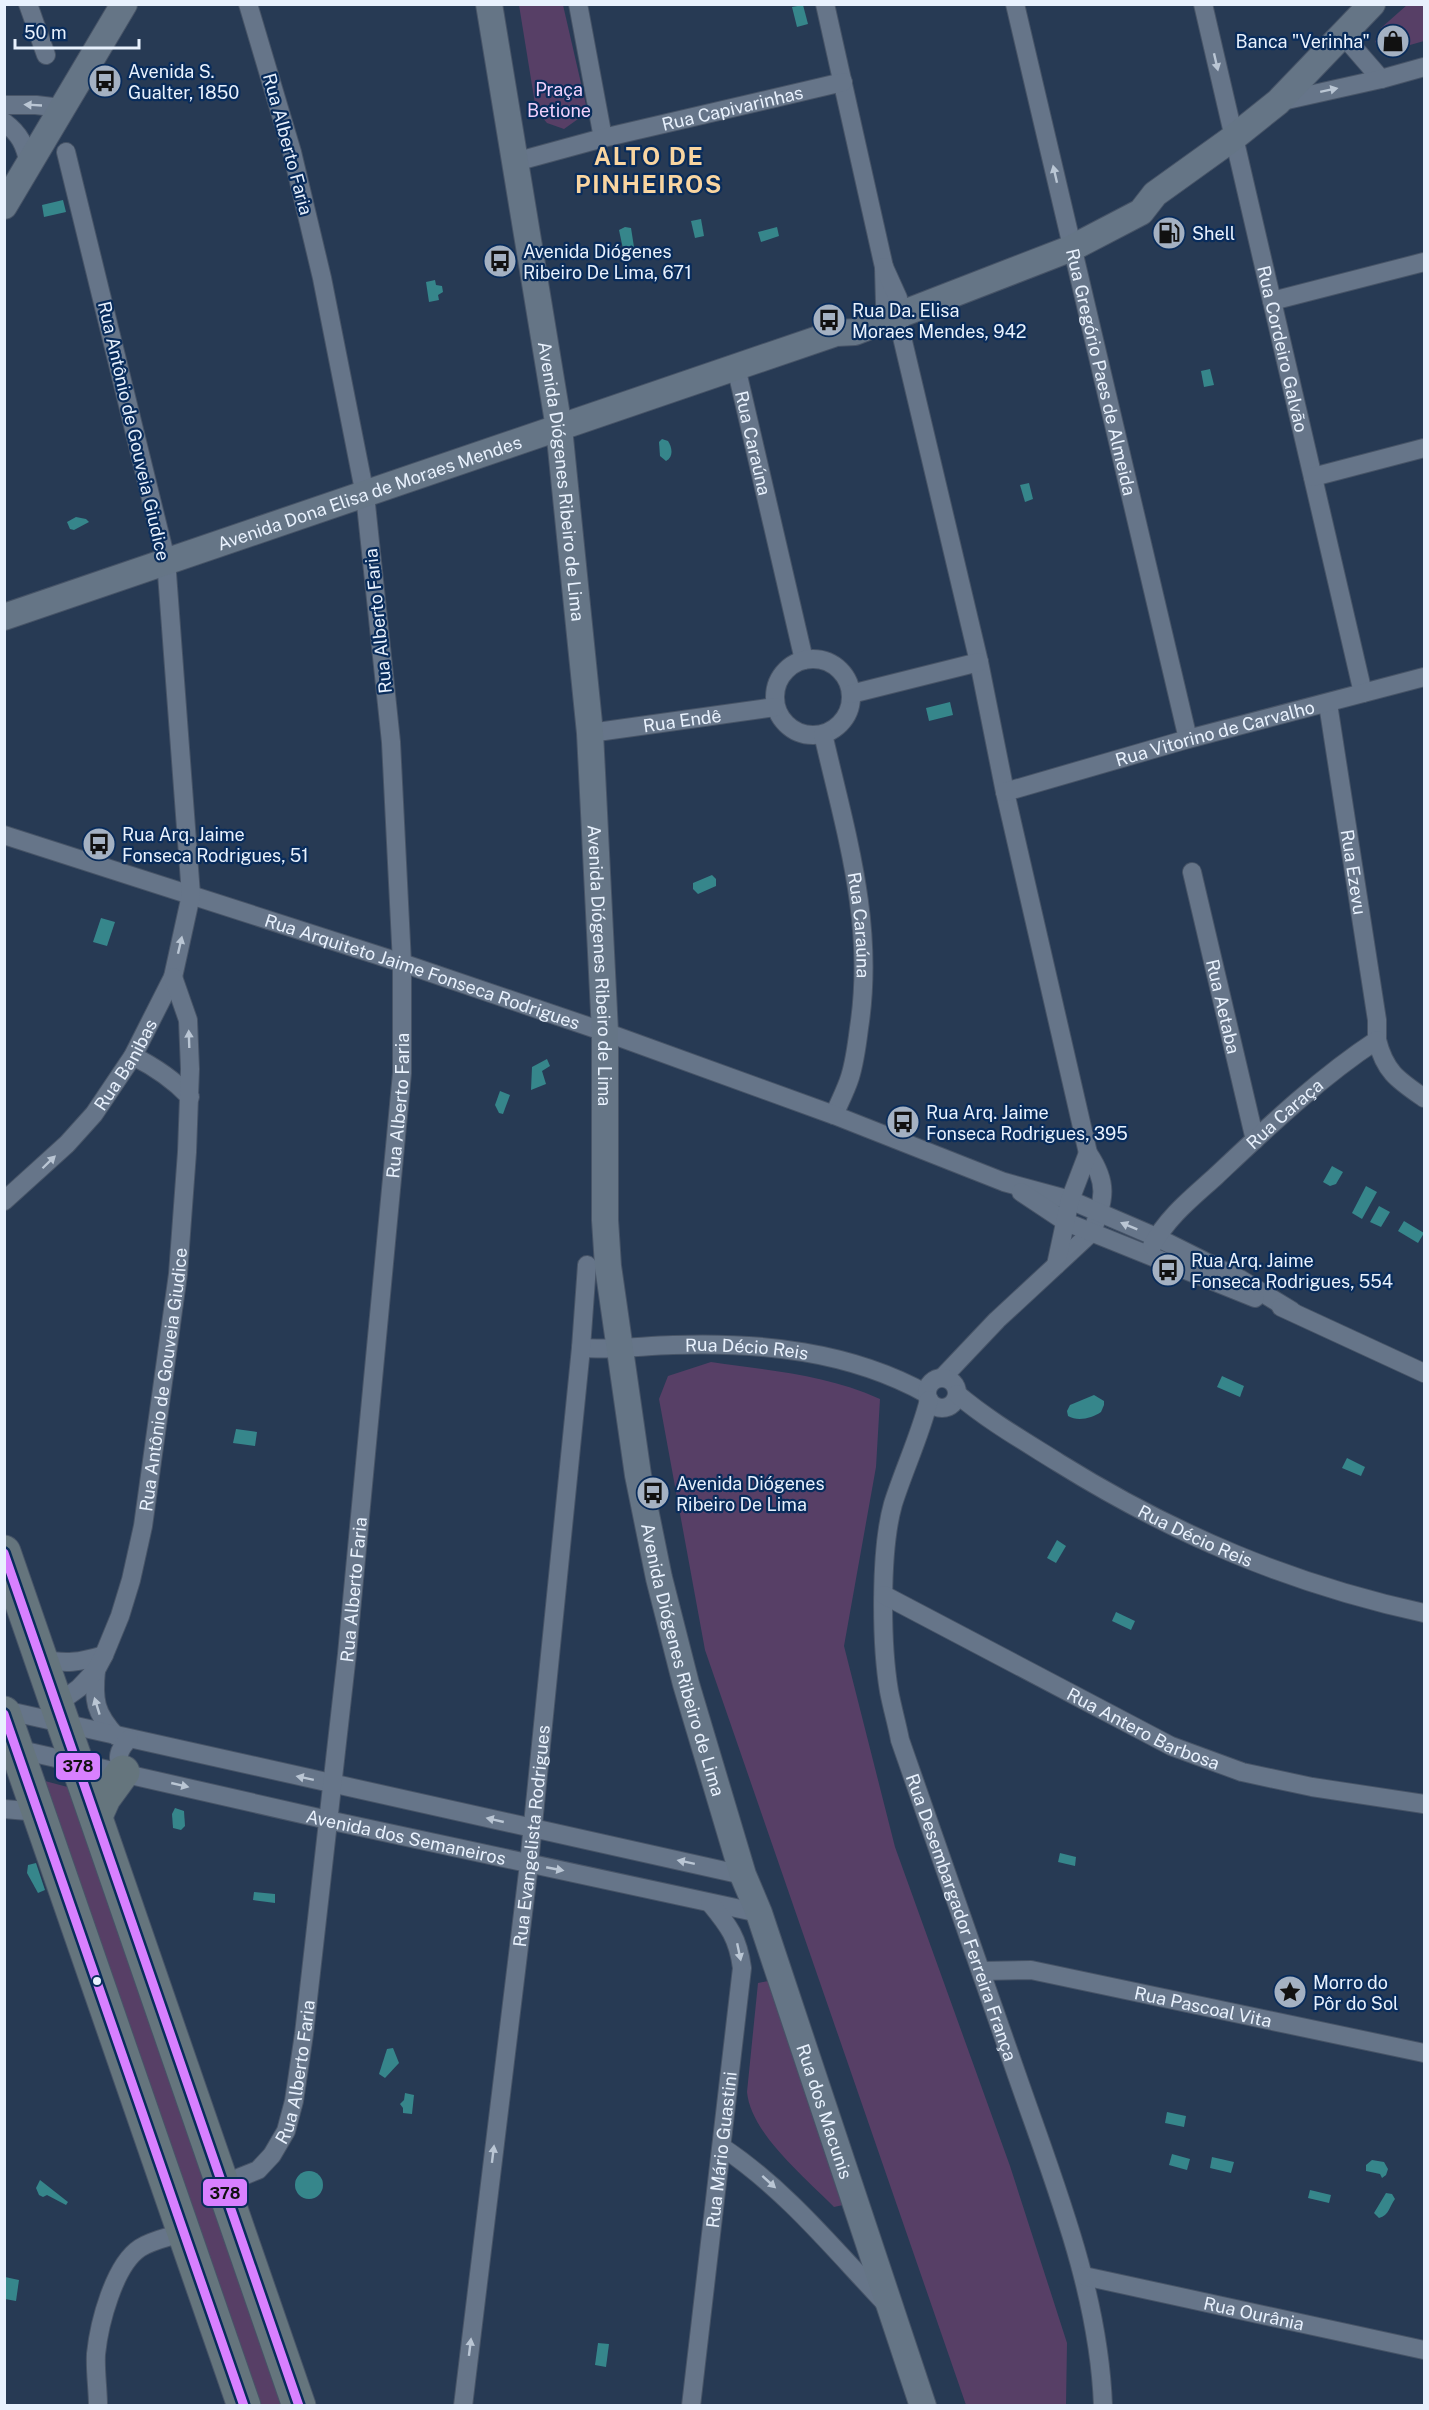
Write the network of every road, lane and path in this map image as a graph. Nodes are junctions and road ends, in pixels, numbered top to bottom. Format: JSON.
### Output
{"nodes":[{"id":1,"x":28,"y":4,"type":"edge"},
{"id":2,"x":124,"y":4,"type":"edge"},
{"id":3,"x":248,"y":4,"type":"edge"},
{"id":4,"x":489,"y":4,"type":"edge"},
{"id":5,"x":578,"y":4,"type":"edge"},
{"id":6,"x":825,"y":4,"type":"edge"},
{"id":7,"x":1015,"y":4,"type":"edge"},
{"id":8,"x":1203,"y":4,"type":"edge"},
{"id":9,"x":1372,"y":4,"type":"edge"},
{"id":10,"x":1342,"y":34,"type":"junction"},
{"id":11,"x":46,"y":55,"type":"dead end"},
{"id":12,"x":1425,"y":67,"type":"edge"},
{"id":13,"x":1381,"y":79,"type":"junction"},
{"id":14,"x":843,"y":82,"type":"junction"},
{"id":15,"x":1278,"y":102,"type":"junction"},
{"id":16,"x":4,"y":105,"type":"edge"},
{"id":17,"x":61,"y":108,"type":"junction"},
{"id":18,"x":4,"y":122,"type":"edge"},
{"id":19,"x":603,"y":138,"type":"junction"},
{"id":20,"x":1233,"y":138,"type":"junction"},
{"id":21,"x":66,"y":152,"type":"dead end"},
{"id":22,"x":515,"y":162,"type":"junction"},
{"id":23,"x":29,"y":164,"type":"junction"},
{"id":24,"x":4,"y":206,"type":"edge"},
{"id":25,"x":1070,"y":239,"type":"junction"},
{"id":26,"x":1425,"y":262,"type":"edge"},
{"id":27,"x":1272,"y":301,"type":"junction"},
{"id":28,"x":893,"y":306,"type":"junction"},
{"id":29,"x":736,"y":367,"type":"junction"},
{"id":30,"x":559,"y":428,"type":"junction"},
{"id":31,"x":1425,"y":448,"type":"edge"},
{"id":32,"x":1313,"y":477,"type":"junction"},
{"id":33,"x":365,"y":495,"type":"junction"},
{"id":34,"x":166,"y":560,"type":"junction"},
{"id":35,"x":4,"y":617,"type":"edge"},
{"id":36,"x":804,"y":660,"type":"junction"},
{"id":37,"x":979,"y":662,"type":"junction"},
{"id":38,"x":1425,"y":677,"type":"edge"},
{"id":39,"x":1363,"y":693,"type":"junction"},
{"id":40,"x":851,"y":694,"type":"junction"},
{"id":41,"x":1328,"y":704,"type":"junction"},
{"id":42,"x":775,"y":707,"type":"junction"},
{"id":43,"x":590,"y":733,"type":"junction"},
{"id":44,"x":823,"y":734,"type":"junction"},
{"id":45,"x":1188,"y":739,"type":"junction"},
{"id":46,"x":1005,"y":792,"type":"junction"},
{"id":47,"x":4,"y":835,"type":"edge"},
{"id":48,"x":1192,"y":872,"type":"dead end"},
{"id":49,"x":191,"y":895,"type":"junction"},
{"id":50,"x":402,"y":963,"type":"junction"},
{"id":51,"x":173,"y":977,"type":"junction"},
{"id":52,"x":605,"y":1032,"type":"junction"},
{"id":53,"x":1377,"y":1040,"type":"junction"},
{"id":54,"x":134,"y":1056,"type":"junction"},
{"id":55,"x":190,"y":1097,"type":"junction"},
{"id":56,"x":1425,"y":1098,"type":"edge"},
{"id":57,"x":834,"y":1115,"type":"junction"},
{"id":58,"x":1255,"y":1140,"type":"junction"},
{"id":59,"x":1088,"y":1153,"type":"junction"},
{"id":60,"x":1004,"y":1182,"type":"junction"},
{"id":61,"x":1070,"y":1200,"type":"junction"},
{"id":62,"x":4,"y":1201,"type":"edge"},
{"id":63,"x":1099,"y":1214,"type":"junction"},
{"id":64,"x":1066,"y":1222,"type":"junction"},
{"id":65,"x":1092,"y":1232,"type":"junction"},
{"id":66,"x":1156,"y":1237,"type":"junction"},
{"id":67,"x":1147,"y":1256,"type":"junction"},
{"id":68,"x":586,"y":1265,"type":"dead end"},
{"id":69,"x":1056,"y":1265,"type":"junction"},
{"id":70,"x":1292,"y":1311,"type":"junction"},
{"id":71,"x":581,"y":1348,"type":"junction"},
{"id":72,"x":620,"y":1350,"type":"junction"},
{"id":73,"x":1425,"y":1373,"type":"edge"},
{"id":74,"x":942,"y":1394,"type":"junction"},
{"id":75,"x":4,"y":1552,"type":"edge"},
{"id":76,"x":884,"y":1595,"type":"junction"},
{"id":77,"x":1425,"y":1613,"type":"edge"},
{"id":78,"x":41,"y":1658,"type":"junction"},
{"id":79,"x":100,"y":1662,"type":"junction"},
{"id":80,"x":4,"y":1711,"type":"edge"},
{"id":81,"x":60,"y":1714,"type":"junction"},
{"id":82,"x":122,"y":1738,"type":"junction"},
{"id":83,"x":11,"y":1747,"type":"edge"},
{"id":84,"x":77,"y":1761,"type":"junction"},
{"id":85,"x":123,"y":1772,"type":"junction"},
{"id":86,"x":332,"y":1784,"type":"junction"},
{"id":87,"x":1425,"y":1804,"type":"edge"},
{"id":88,"x":4,"y":1809,"type":"edge"},
{"id":89,"x":39,"y":1812,"type":"junction"},
{"id":90,"x":96,"y":1816,"type":"junction"},
{"id":91,"x":328,"y":1820,"type":"junction"},
{"id":92,"x":532,"y":1828,"type":"junction"},
{"id":93,"x":529,"y":1864,"type":"junction"},
{"id":94,"x":743,"y":1875,"type":"junction"},
{"id":95,"x":710,"y":1903,"type":"junction"},
{"id":96,"x":759,"y":1913,"type":"junction"},
{"id":97,"x":981,"y":1971,"type":"junction"},
{"id":98,"x":1424,"y":2052,"type":"edge"},
{"id":99,"x":722,"y":2147,"type":"junction"},
{"id":100,"x":223,"y":2184,"type":"junction"},
{"id":101,"x":184,"y":2232,"type":"junction"},
{"id":102,"x":1084,"y":2276,"type":"junction"},
{"id":103,"x":890,"y":2308,"type":"junction"},
{"id":104,"x":1425,"y":2350,"type":"edge"},
{"id":105,"x":98,"y":2406,"type":"edge"},
{"id":106,"x":244,"y":2406,"type":"edge"},
{"id":107,"x":299,"y":2406,"type":"edge"},
{"id":108,"x":463,"y":2406,"type":"edge"},
{"id":109,"x":691,"y":2406,"type":"edge"},
{"id":110,"x":923,"y":2406,"type":"edge"},
{"id":111,"x":1103,"y":2406,"type":"edge"}],
"edges":[{"from":1,"to":11,"type":"street"},
{"from":2,"to":17,"type":"main road"},
{"from":3,"to":33,"type":"street","name":"Rua Alberto Faria"},
{"from":4,"to":22,"type":"main road","name":"Avenida Diógenes Ribeiro de Lima"},
{"from":5,"to":19,"type":"street"},
{"from":6,"to":14,"type":"street"},
{"from":25,"to":7,"type":"street","name":"Rua Gregório Paes de Almeida","one_way":true},
{"from":8,"to":20,"type":"street","name":"Rua Cordeiro Galvão","one_way":true},
{"from":9,"to":10,"type":"main road","name":"Avenida Dona Elisa de Moraes Mendes"},
{"from":10,"to":13,"type":"street"},
{"from":10,"to":15,"type":"main road","name":"Avenida Dona Elisa de Moraes Mendes"},
{"from":12,"to":13,"type":"street"},
{"from":15,"to":13,"type":"street","one_way":true},
{"from":14,"to":19,"type":"street","name":"Rua Capivarinhas"},
{"from":14,"to":28,"type":"street"},
{"from":15,"to":20,"type":"main road","name":"Avenida Dona Elisa de Moraes Mendes"},
{"from":17,"to":16,"type":"street","one_way":true},
{"from":17,"to":23,"type":"main road"},
{"from":18,"to":23,"type":"street"},
{"from":19,"to":22,"type":"street","name":"Rua Capivarinhas"},
{"from":20,"to":25,"type":"main road","name":"Avenida Dona Elisa de Moraes Mendes"},
{"from":20,"to":27,"type":"street","name":"Rua Cordeiro Galvão"},
{"from":21,"to":34,"type":"street","name":"Rua Antônio de Gouveia Giudice"},
{"from":22,"to":30,"type":"main road","name":"Avenida Diógenes Ribeiro de Lima"},
{"from":23,"to":24,"type":"main road"},
{"from":25,"to":28,"type":"main road","name":"Avenida Dona Elisa de Moraes Mendes"},
{"from":25,"to":45,"type":"street","name":"Rua Gregório Paes de Almeida"},
{"from":26,"to":27,"type":"street"},
{"from":27,"to":32,"type":"street","name":"Rua Cordeiro Galvão"},
{"from":28,"to":29,"type":"main road","name":"Avenida Dona Elisa de Moraes Mendes"},
{"from":28,"to":37,"type":"street"},
{"from":29,"to":30,"type":"main road","name":"Avenida Dona Elisa de Moraes Mendes"},
{"from":29,"to":36,"type":"street","name":"Rua Caraúna"},
{"from":30,"to":33,"type":"main road","name":"Avenida Dona Elisa de Moraes Mendes"},
{"from":30,"to":43,"type":"main road","name":"Avenida Diógenes Ribeiro de Lima"},
{"from":31,"to":32,"type":"street"},
{"from":32,"to":39,"type":"street","name":"Rua Cordeiro Galvão"},
{"from":33,"to":34,"type":"main road","name":"Avenida Dona Elisa de Moraes Mendes"},
{"from":33,"to":50,"type":"street","name":"Rua Alberto Faria"},
{"from":34,"to":35,"type":"main road","name":"Avenida Dona Elisa de Moraes Mendes"},
{"from":34,"to":49,"type":"street","name":"Rua Antônio de Gouveia Giudice"},
{"from":36,"to":40,"type":"street"},
{"from":36,"to":42,"type":"street"},
{"from":37,"to":40,"type":"street"},
{"from":37,"to":46,"type":"street"},
{"from":38,"to":39,"type":"street","name":"Rua Vitorino de Carvalho"},
{"from":39,"to":41,"type":"street","name":"Rua Vitorino de Carvalho"},
{"from":40,"to":44,"type":"street"},
{"from":41,"to":45,"type":"street","name":"Rua Vitorino de Carvalho"},
{"from":41,"to":53,"type":"street","name":"Rua Ezevu"},
{"from":42,"to":43,"type":"street","name":"Rua Endê"},
{"from":42,"to":44,"type":"street"},
{"from":43,"to":52,"type":"main road","name":"Avenida Diógenes Ribeiro de Lima"},
{"from":44,"to":57,"type":"street","name":"Rua Caraúna"},
{"from":45,"to":46,"type":"street","name":"Rua Vitorino de Carvalho"},
{"from":46,"to":59,"type":"street"},
{"from":47,"to":49,"type":"street","name":"Rua Arquiteto Jaime Fonseca Rodrigues"},
{"from":48,"to":58,"type":"street","name":"Rua Aetaba"},
{"from":49,"to":50,"type":"street","name":"Rua Arquiteto Jaime Fonseca Rodrigues"},
{"from":51,"to":49,"type":"street","name":"Rua Banibas","one_way":true},
{"from":50,"to":52,"type":"street","name":"Rua Arquiteto Jaime Fonseca Rodrigues"},
{"from":50,"to":86,"type":"street","name":"Rua Alberto Faria"},
{"from":51,"to":54,"type":"street","name":"Rua Banibas"},
{"from":55,"to":51,"type":"street","name":"Rua Antônio de Gouveia Giudice","one_way":true},
{"from":52,"to":57,"type":"street","name":"Rua Arquiteto Jaime Fonseca Rodrigues"},
{"from":52,"to":72,"type":"main road","name":"Avenida Diógenes Ribeiro de Lima"},
{"from":53,"to":56,"type":"street"},
{"from":53,"to":58,"type":"street","name":"Rua Caraça"},
{"from":54,"to":55,"type":"street"},
{"from":62,"to":54,"type":"street","name":"Rua Banibas","one_way":true},
{"from":55,"to":79,"type":"street","name":"Rua Antônio de Gouveia Giudice"},
{"from":57,"to":60,"type":"street","name":"Rua Arquiteto Jaime Fonseca Rodrigues"},
{"from":58,"to":66,"type":"street","name":"Rua Caraça"},
{"from":59,"to":61,"type":"street"},
{"from":59,"to":63,"type":"street"},
{"from":60,"to":61,"type":"street","name":"Rua Arquiteto Jaime Fonseca Rodrigues"},
{"from":60,"to":64,"type":"street","name":"Rua Arquiteto Jaime Fonseca Rodrigues"},
{"from":61,"to":63,"type":"street","name":"Rua Arquiteto Jaime Fonseca Rodrigues"},
{"from":61,"to":64,"type":"street"},
{"from":63,"to":65,"type":"street"},
{"from":66,"to":63,"type":"street","name":"Rua Arquiteto Jaime Fonseca Rodrigues","one_way":true},
{"from":64,"to":65,"type":"street","name":"Rua Arquiteto Jaime Fonseca Rodrigues"},
{"from":64,"to":69,"type":"street"},
{"from":65,"to":67,"type":"street","name":"Rua Arquiteto Jaime Fonseca Rodrigues"},
{"from":65,"to":69,"type":"street"},
{"from":66,"to":67,"type":"street","name":"Rua Caraça"},
{"from":66,"to":70,"type":"street","name":"Rua Arquiteto Jaime Fonseca Rodrigues"},
{"from":67,"to":70,"type":"street","name":"Rua Arquiteto Jaime Fonseca Rodrigues"},
{"from":68,"to":71,"type":"street","name":"Rua Evangelista Rodrigues"},
{"from":69,"to":74,"type":"street"},
{"from":70,"to":73,"type":"street","name":"Rua Arquiteto Jaime Fonseca Rodrigues"},
{"from":71,"to":72,"type":"street","name":"Rua Décio Reis"},
{"from":71,"to":92,"type":"street","name":"Rua Evangelista Rodrigues"},
{"from":72,"to":74,"type":"street","name":"Rua Décio Reis"},
{"from":72,"to":94,"type":"main road","name":"Avenida Diógenes Ribeiro de Lima"},
{"from":74,"to":76,"type":"street","name":"Rua Desembargador Ferreira França"},
{"from":74,"to":77,"type":"street","name":"Rua Décio Reis"},
{"from":75,"to":78,"type":"highway"},
{"from":76,"to":87,"type":"street","name":"Rua Antero Barbosa"},
{"from":76,"to":97,"type":"street","name":"Rua Desembargador Ferreira França"},
{"from":78,"to":79,"type":"street"},
{"from":78,"to":81,"type":"highway"},
{"from":79,"to":81,"type":"street","name":"Rua Antônio de Gouveia Giudice"},
{"from":82,"to":79,"type":"street","name":"Rua Antônio de Gouveia Giudice","one_way":true},
{"from":80,"to":81,"type":"street","name":"Avenida dos Semaneiros"},
{"from":80,"to":83,"type":"highway"},
{"from":81,"to":82,"type":"street","name":"Avenida dos Semaneiros"},
{"from":81,"to":84,"type":"highway"},
{"from":82,"to":85,"type":"street"},
{"from":86,"to":82,"type":"street","name":"Avenida dos Semaneiros","one_way":true},
{"from":83,"to":84,"type":"street","name":"Avenida dos Semaneiros"},
{"from":83,"to":89,"type":"highway"},
{"from":84,"to":85,"type":"street","name":"Avenida dos Semaneiros"},
{"from":84,"to":90,"type":"highway"},
{"from":85,"to":90,"type":"highway"},
{"from":85,"to":91,"type":"street","name":"Avenida dos Semaneiros","one_way":true},
{"from":86,"to":91,"type":"street","name":"Rua Alberto Faria"},
{"from":92,"to":86,"type":"street","name":"Avenida dos Semaneiros","one_way":true},
{"from":88,"to":89,"type":"street"},
{"from":89,"to":101,"type":"highway"},
{"from":90,"to":100,"type":"highway"},
{"from":91,"to":93,"type":"street","name":"Avenida dos Semaneiros"},
{"from":91,"to":100,"type":"street","name":"Rua Alberto Faria"},
{"from":92,"to":93,"type":"street","name":"Rua Evangelista Rodrigues"},
{"from":94,"to":92,"type":"street","name":"Avenida dos Semaneiros","one_way":true},
{"from":93,"to":95,"type":"street","name":"Avenida dos Semaneiros","one_way":true},
{"from":108,"to":93,"type":"street","name":"Rua Evangelista Rodrigues","one_way":true},
{"from":94,"to":96,"type":"main road","name":"Avenida Diógenes Ribeiro de Lima"},
{"from":95,"to":96,"type":"street","name":"Avenida dos Semaneiros"},
{"from":95,"to":99,"type":"street","name":"Rua Mário Guastini","one_way":true},
{"from":96,"to":103,"type":"main road","name":"Rua dos Macunis"},
{"from":97,"to":98,"type":"street","name":"Rua Pascoal Vita"},
{"from":97,"to":102,"type":"street","name":"Rua Desembargador Ferreira França"},
{"from":99,"to":103,"type":"street","name":"Rua dos Macunis","one_way":true},
{"from":99,"to":109,"type":"street","name":"Rua Mário Guastini"},
{"from":100,"to":107,"type":"highway"},
{"from":101,"to":105,"type":"street"},
{"from":101,"to":106,"type":"highway"},
{"from":102,"to":104,"type":"street","name":"Rua Ourânia"},
{"from":102,"to":111,"type":"street","name":"Rua Desembargador Ferreira França"},
{"from":103,"to":110,"type":"main road","name":"Rua dos Macunis"}]}
